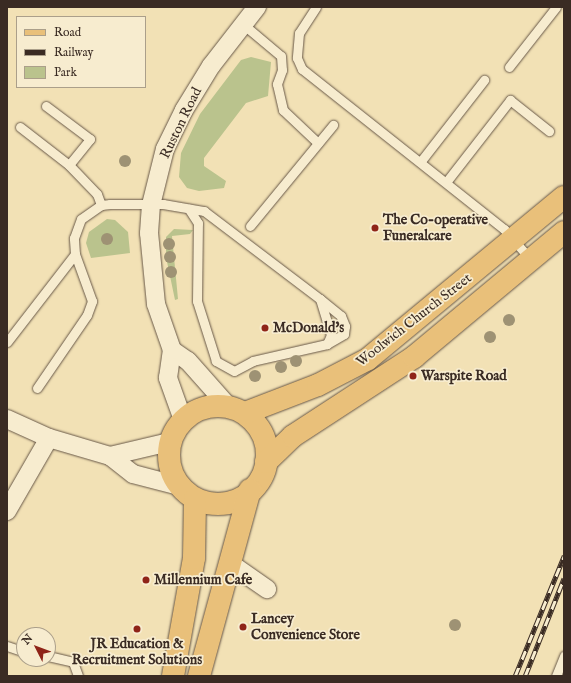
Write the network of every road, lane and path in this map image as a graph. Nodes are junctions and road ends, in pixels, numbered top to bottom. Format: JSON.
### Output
{"nodes":[{"id":1,"x":257,"y":7,"type":"edge"},
{"id":2,"x":316,"y":7,"type":"edge"},
{"id":3,"x":556,"y":7,"type":"edge"},
{"id":4,"x":244,"y":25,"type":"junction"},
{"id":5,"x":509,"y":67,"type":"dead end"},
{"id":6,"x":484,"y":80,"type":"dead end"},
{"id":7,"x":46,"y":106,"type":"dead end"},
{"id":8,"x":333,"y":125,"type":"dead end"},
{"id":9,"x":20,"y":126,"type":"dead end"},
{"id":10,"x":549,"y":131,"type":"dead end"},
{"id":11,"x":318,"y":143,"type":"junction"},
{"id":12,"x":421,"y":161,"type":"junction"},
{"id":13,"x":69,"y":165,"type":"junction"},
{"id":14,"x":447,"y":181,"type":"junction"},
{"id":15,"x":564,"y":197,"type":"edge"},
{"id":16,"x":101,"y":205,"type":"junction"},
{"id":17,"x":151,"y":205,"type":"junction"},
{"id":18,"x":189,"y":209,"type":"junction"},
{"id":19,"x":250,"y":226,"type":"dead end"},
{"id":20,"x":564,"y":232,"type":"edge"},
{"id":21,"x":514,"y":239,"type":"junction"},
{"id":22,"x":75,"y":254,"type":"junction"},
{"id":23,"x":531,"y":260,"type":"junction"},
{"id":24,"x":320,"y":299,"type":"junction"},
{"id":25,"x":7,"y":342,"type":"edge"},
{"id":26,"x":327,"y":344,"type":"junction"},
{"id":27,"x":172,"y":350,"type":"junction"},
{"id":28,"x":37,"y":388,"type":"dead end"},
{"id":29,"x":237,"y":410,"type":"junction"},
{"id":30,"x":7,"y":418,"type":"edge"},
{"id":31,"x":183,"y":420,"type":"junction"},
{"id":32,"x":49,"y":438,"type":"junction"},
{"id":33,"x":170,"y":442,"type":"junction"},
{"id":34,"x":110,"y":456,"type":"junction"},
{"id":35,"x":266,"y":462,"type":"junction"},
{"id":36,"x":250,"y":490,"type":"junction"},
{"id":37,"x":187,"y":492,"type":"junction"},
{"id":38,"x":7,"y":511,"type":"edge"},
{"id":39,"x":230,"y":564,"type":"junction"},
{"id":40,"x":267,"y":589,"type":"dead end"},
{"id":41,"x":564,"y":656,"type":"edge"},
{"id":42,"x":56,"y":658,"type":"edge"},
{"id":43,"x":78,"y":676,"type":"edge"},
{"id":44,"x":173,"y":676,"type":"edge"},
{"id":45,"x":199,"y":676,"type":"edge"},
{"id":46,"x":556,"y":676,"type":"edge"}],
"edges":[{"from":1,"to":4,"type":"street","name":"Ruston Road"},
{"from":2,"to":12,"type":"lane"},
{"from":3,"to":5,"type":"lane"},
{"from":4,"to":11,"type":"lane"},
{"from":4,"to":17,"type":"street","name":"Ruston Road"},
{"from":6,"to":12,"type":"lane"},
{"from":7,"to":13,"type":"lane"},
{"from":8,"to":11,"type":"lane"},
{"from":9,"to":13,"type":"lane"},
{"from":10,"to":14,"type":"lane"},
{"from":11,"to":19,"type":"lane"},
{"from":12,"to":14,"type":"lane"},
{"from":13,"to":16,"type":"lane"},
{"from":14,"to":21,"type":"lane"},
{"from":15,"to":21,"type":"main road","name":"Woolwich Church Street"},
{"from":16,"to":17,"type":"lane"},
{"from":16,"to":22,"type":"lane"},
{"from":17,"to":18,"type":"lane"},
{"from":17,"to":27,"type":"street","name":"Ruston Road"},
{"from":18,"to":24,"type":"lane"},
{"from":18,"to":26,"type":"lane"},
{"from":20,"to":23,"type":"main road","name":"Woolwich Church Street"},
{"from":21,"to":23,"type":"lane"},
{"from":21,"to":29,"type":"main road","name":"Woolwich Church Street"},
{"from":22,"to":25,"type":"lane"},
{"from":22,"to":28,"type":"lane"},
{"from":23,"to":35,"type":"main road","name":"Woolwich Church Street"},
{"from":24,"to":26,"type":"lane"},
{"from":24,"to":26,"type":"lane"},
{"from":27,"to":29,"type":"street"},
{"from":27,"to":31,"type":"street","name":"Ruston Road"},
{"from":29,"to":31,"type":"main road","name":"Woolwich Church Street"},
{"from":29,"to":35,"type":"main road","name":"Woolwich Church Street"},
{"from":30,"to":32,"type":"street"},
{"from":31,"to":33,"type":"main road"},
{"from":32,"to":34,"type":"street"},
{"from":32,"to":38,"type":"street"},
{"from":33,"to":34,"type":"street"},
{"from":33,"to":37,"type":"main road"},
{"from":34,"to":37,"type":"street"},
{"from":35,"to":36,"type":"main road","name":"Woolwich Church Street"},
{"from":36,"to":37,"type":"main road","name":"Woolwich Church Street"},
{"from":36,"to":39,"type":"main road"},
{"from":37,"to":44,"type":"main road"},
{"from":39,"to":40,"type":"street"},
{"from":39,"to":45,"type":"main road"},
{"from":41,"to":46,"type":"lane"},
{"from":42,"to":43,"type":"lane"}]}
